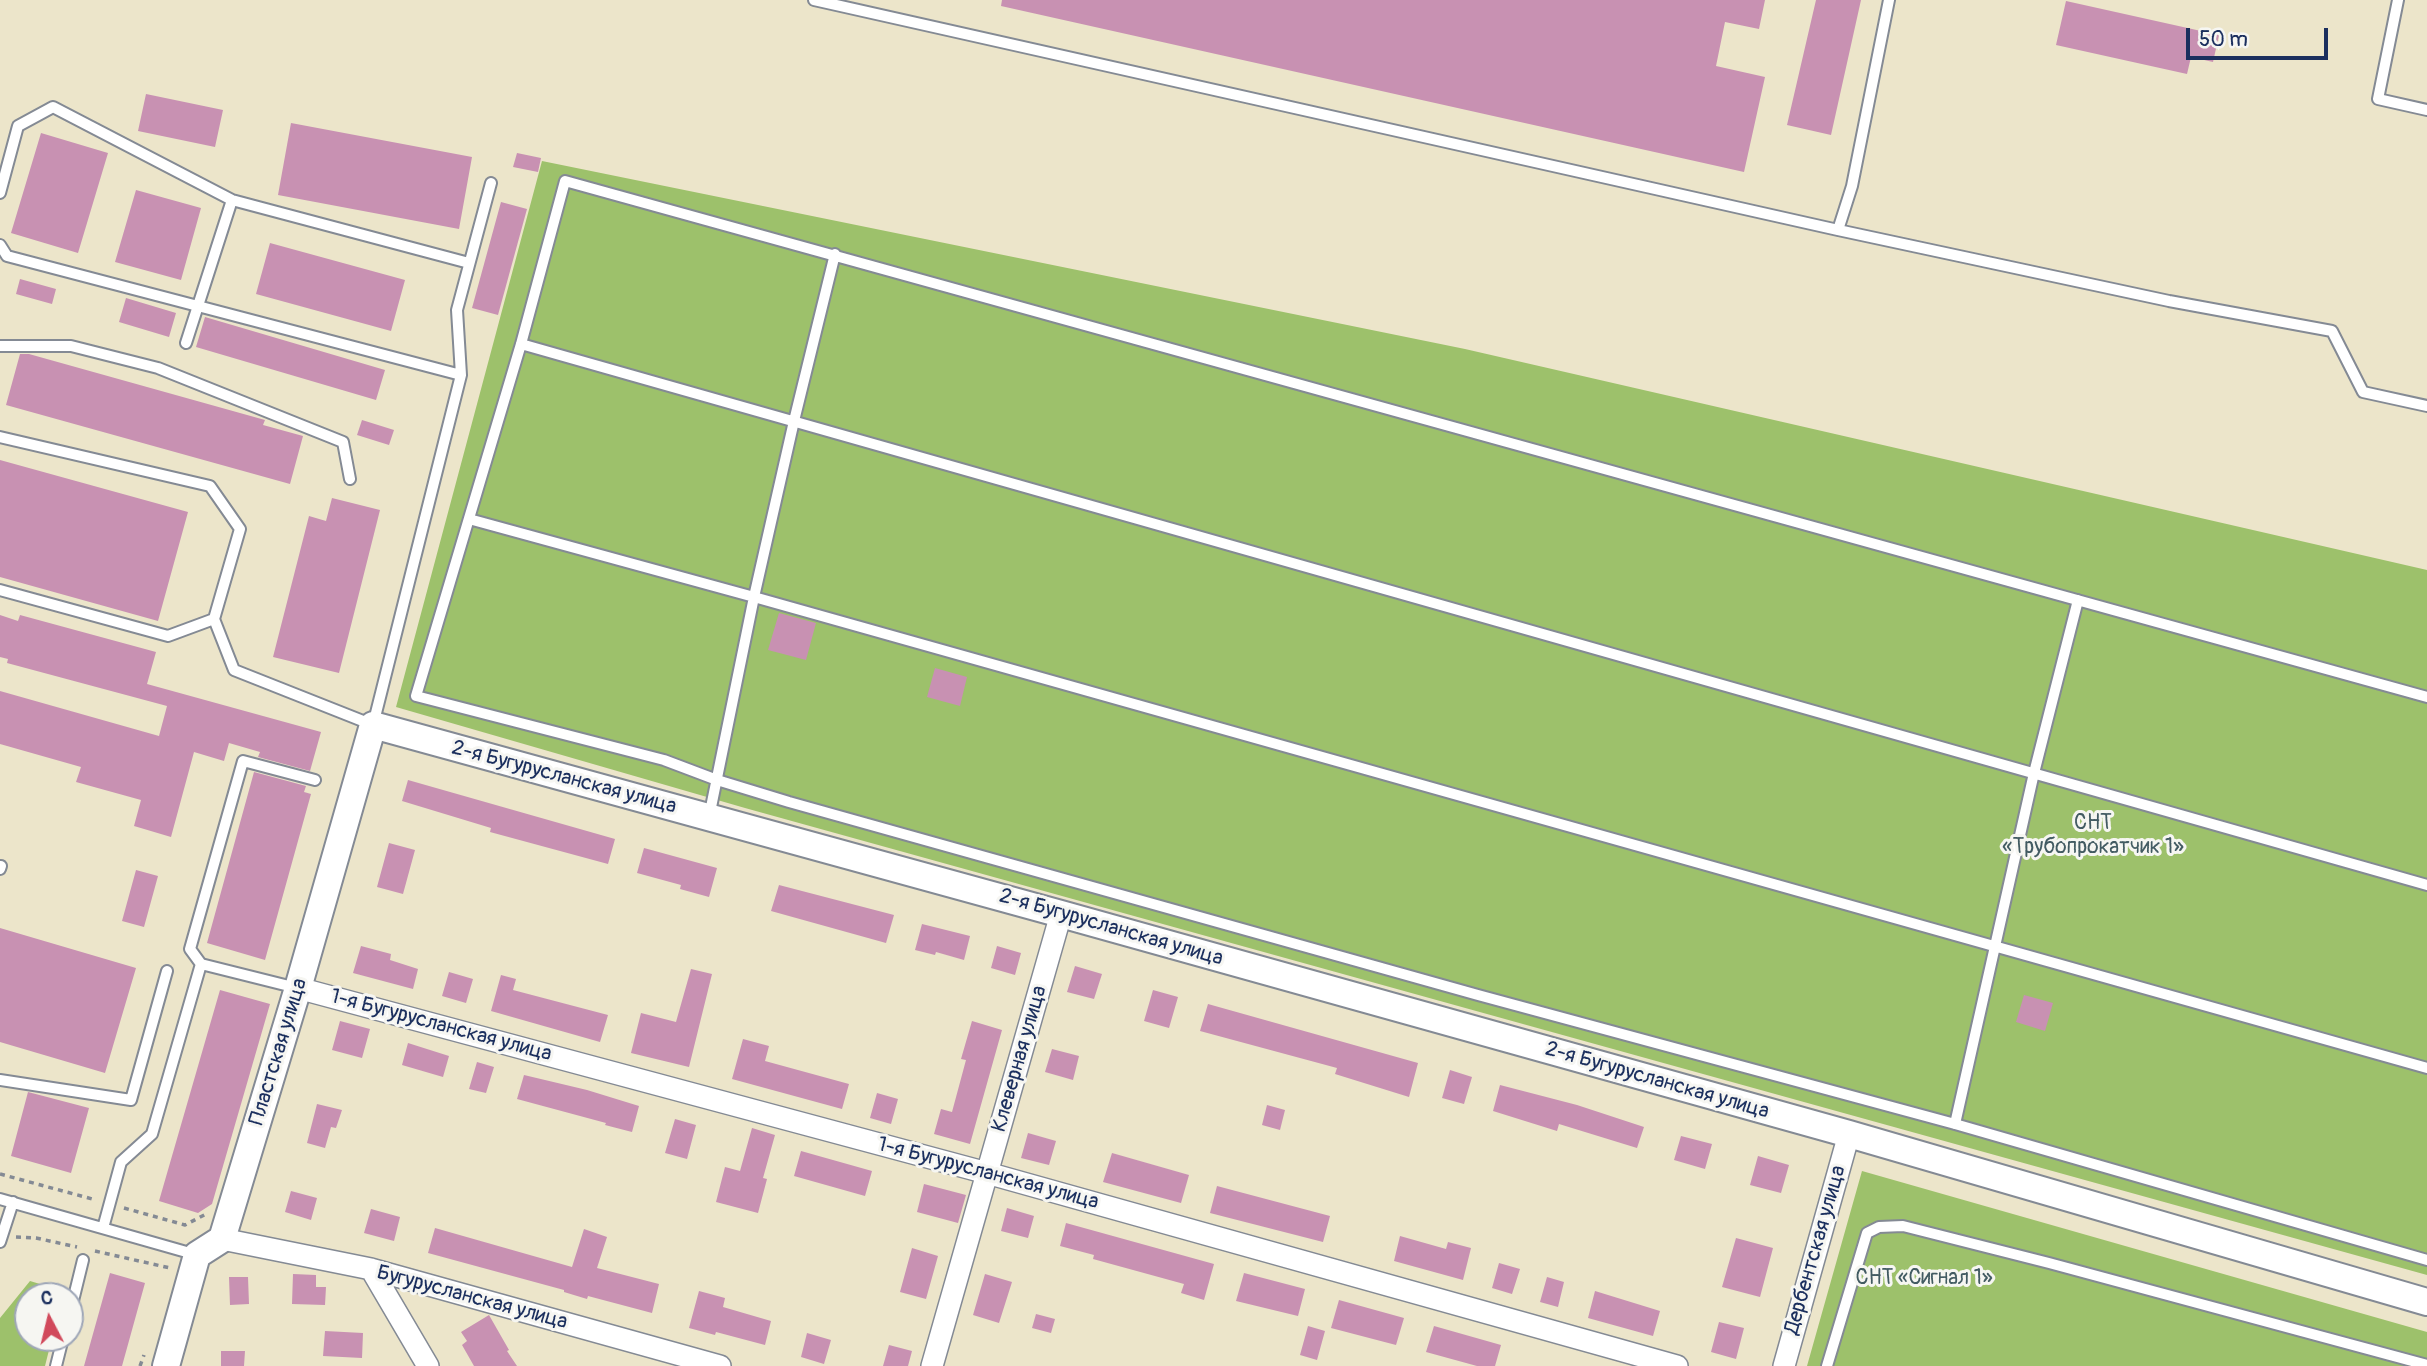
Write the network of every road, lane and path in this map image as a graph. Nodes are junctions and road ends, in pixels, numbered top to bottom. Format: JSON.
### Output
{"nodes":[{"id":1,"x":814,"y":0,"type":"edge"},
{"id":2,"x":1889,"y":0,"type":"edge"},
{"id":3,"x":2398,"y":0,"type":"edge"},
{"id":4,"x":2427,"y":110,"type":"edge"},
{"id":5,"x":491,"y":183,"type":"dead end"},
{"id":6,"x":0,"y":193,"type":"edge"},
{"id":7,"x":232,"y":200,"type":"junction"},
{"id":8,"x":1838,"y":230,"type":"junction"},
{"id":9,"x":0,"y":245,"type":"edge"},
{"id":10,"x":835,"y":254,"type":"junction"},
{"id":11,"x":3,"y":259,"type":"edge"},
{"id":12,"x":469,"y":263,"type":"junction"},
{"id":13,"x":197,"y":306,"type":"junction"},
{"id":14,"x":186,"y":343,"type":"dead end"},
{"id":15,"x":521,"y":344,"type":"junction"},
{"id":16,"x":0,"y":346,"type":"edge"},
{"id":17,"x":461,"y":375,"type":"junction"},
{"id":18,"x":2427,"y":406,"type":"edge"},
{"id":19,"x":794,"y":421,"type":"junction"},
{"id":20,"x":0,"y":437,"type":"edge"},
{"id":21,"x":350,"y":479,"type":"dead end"},
{"id":22,"x":469,"y":519,"type":"junction"},
{"id":23,"x":0,"y":590,"type":"edge"},
{"id":24,"x":754,"y":597,"type":"junction"},
{"id":25,"x":2078,"y":600,"type":"junction"},
{"id":26,"x":214,"y":619,"type":"junction"},
{"id":27,"x":2427,"y":697,"type":"edge"},
{"id":28,"x":373,"y":725,"type":"junction"},
{"id":29,"x":2034,"y":773,"type":"junction"},
{"id":30,"x":316,"y":780,"type":"dead end"},
{"id":31,"x":717,"y":780,"type":"junction"},
{"id":32,"x":709,"y":817,"type":"junction"},
{"id":33,"x":2427,"y":885,"type":"edge"},
{"id":34,"x":1061,"y":914,"type":"junction"},
{"id":35,"x":1995,"y":947,"type":"junction"},
{"id":36,"x":201,"y":964,"type":"junction"},
{"id":37,"x":167,"y":971,"type":"dead end"},
{"id":38,"x":298,"y":988,"type":"junction"},
{"id":39,"x":2427,"y":1068,"type":"edge"},
{"id":40,"x":1,"y":1083,"type":"edge"},
{"id":41,"x":1955,"y":1124,"type":"junction"},
{"id":42,"x":1849,"y":1134,"type":"junction"},
{"id":43,"x":987,"y":1173,"type":"junction"},
{"id":44,"x":0,"y":1199,"type":"edge"},
{"id":45,"x":13,"y":1202,"type":"junction"},
{"id":46,"x":103,"y":1228,"type":"junction"},
{"id":47,"x":222,"y":1238,"type":"junction"},
{"id":48,"x":0,"y":1242,"type":"edge"},
{"id":49,"x":197,"y":1255,"type":"junction"},
{"id":50,"x":83,"y":1260,"type":"dead end"},
{"id":51,"x":2427,"y":1260,"type":"edge"},
{"id":52,"x":371,"y":1269,"type":"junction"},
{"id":53,"x":78,"y":1282,"type":"edge"},
{"id":54,"x":2427,"y":1302,"type":"edge"},
{"id":55,"x":2427,"y":1365,"type":"edge"},
{"id":56,"x":166,"y":1366,"type":"edge"},
{"id":57,"x":428,"y":1366,"type":"edge"},
{"id":58,"x":720,"y":1366,"type":"edge"},
{"id":59,"x":932,"y":1366,"type":"edge"},
{"id":60,"x":1676,"y":1366,"type":"edge"},
{"id":61,"x":1784,"y":1366,"type":"edge"},
{"id":62,"x":1827,"y":1366,"type":"edge"}],
"edges":[{"from":1,"to":8,"type":"lane"},
{"from":2,"to":8,"type":"lane"},
{"from":3,"to":4,"type":"lane"},
{"from":5,"to":12,"type":"lane"},
{"from":6,"to":7,"type":"lane"},
{"from":7,"to":12,"type":"lane"},
{"from":7,"to":13,"type":"lane"},
{"from":8,"to":18,"type":"lane"},
{"from":9,"to":11,"type":"lane"},
{"from":10,"to":15,"type":"lane"},
{"from":10,"to":19,"type":"lane"},
{"from":10,"to":25,"type":"lane"},
{"from":11,"to":13,"type":"lane"},
{"from":12,"to":17,"type":"lane"},
{"from":13,"to":14,"type":"lane"},
{"from":13,"to":17,"type":"lane"},
{"from":15,"to":19,"type":"lane"},
{"from":15,"to":22,"type":"lane"},
{"from":16,"to":21,"type":"lane"},
{"from":17,"to":28,"type":"lane"},
{"from":19,"to":24,"type":"lane"},
{"from":19,"to":29,"type":"lane"},
{"from":20,"to":26,"type":"lane"},
{"from":22,"to":24,"type":"lane"},
{"from":22,"to":31,"type":"lane"},
{"from":23,"to":26,"type":"lane"},
{"from":24,"to":31,"type":"lane"},
{"from":24,"to":35,"type":"lane"},
{"from":25,"to":27,"type":"lane"},
{"from":25,"to":29,"type":"lane"},
{"from":26,"to":28,"type":"lane"},
{"from":28,"to":32,"type":"street","name":"2-я Бугурусланская улица"},
{"from":28,"to":38,"type":"street","name":"Пластская улица"},
{"from":29,"to":33,"type":"lane"},
{"from":29,"to":35,"type":"lane"},
{"from":30,"to":36,"type":"lane"},
{"from":31,"to":32,"type":"lane"},
{"from":31,"to":41,"type":"lane"},
{"from":32,"to":34,"type":"street","name":"2-я Бугурусланская улица"},
{"from":34,"to":42,"type":"street","name":"2-я Бугурусланская улица"},
{"from":34,"to":43,"type":"street","name":"Клеверная улица"},
{"from":35,"to":39,"type":"lane"},
{"from":35,"to":41,"type":"lane"},
{"from":36,"to":38,"type":"lane"},
{"from":36,"to":46,"type":"lane"},
{"from":37,"to":40,"type":"lane"},
{"from":38,"to":43,"type":"street","name":"1-я Бугурусланская улица"},
{"from":38,"to":47,"type":"street","name":"Пластская улица"},
{"from":41,"to":51,"type":"lane"},
{"from":42,"to":54,"type":"street","name":"2-я Бугурусланская улица"},
{"from":42,"to":61,"type":"street","name":"Дербентская улица"},
{"from":43,"to":59,"type":"street","name":"Клеверная улица"},
{"from":43,"to":60,"type":"street","name":"1-я Бугурусланская улица"},
{"from":44,"to":45,"type":"lane"},
{"from":45,"to":46,"type":"lane"},
{"from":45,"to":48,"type":"lane"},
{"from":46,"to":49,"type":"lane"},
{"from":47,"to":49,"type":"street"},
{"from":47,"to":52,"type":"street","name":"Бугурусланская улица"},
{"from":49,"to":56,"type":"street"},
{"from":50,"to":53,"type":"lane"},
{"from":52,"to":57,"type":"street"},
{"from":52,"to":58,"type":"street","name":"Бугурусланская улица"},
{"from":55,"to":62,"type":"lane"}]}
